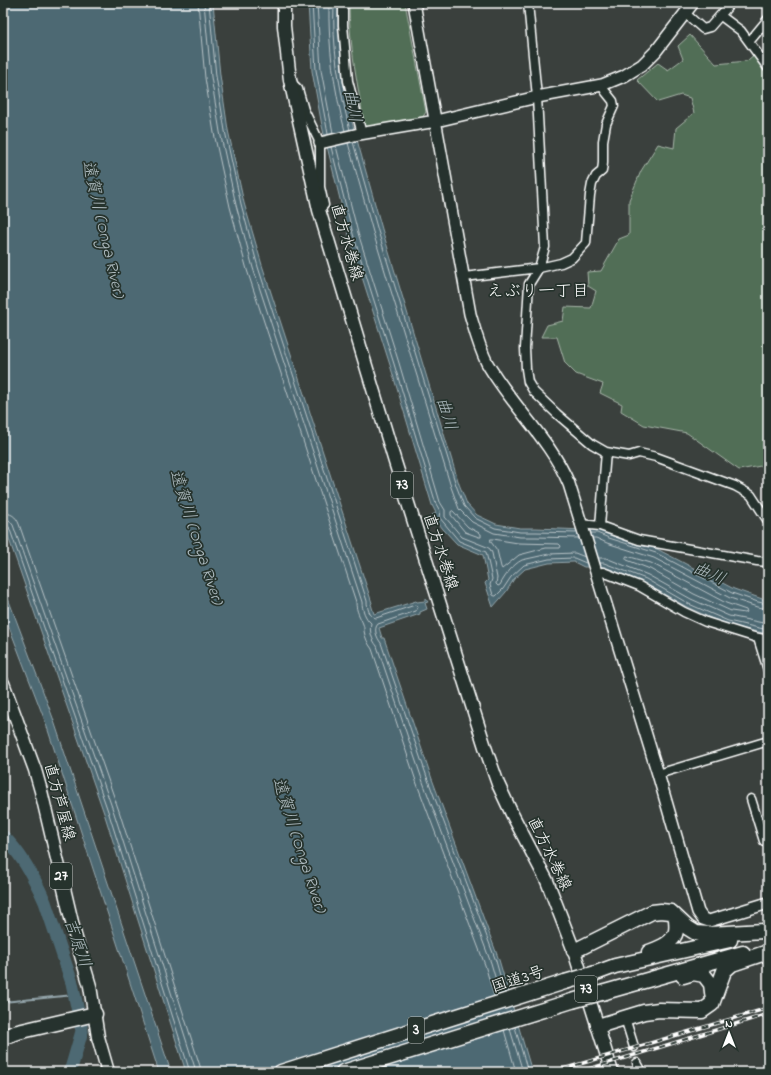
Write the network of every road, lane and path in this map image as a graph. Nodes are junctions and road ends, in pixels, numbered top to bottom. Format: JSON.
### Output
{"nodes":[{"id":1,"x":284,"y":3,"type":"edge"},
{"id":2,"x":343,"y":3,"type":"edge"},
{"id":3,"x":414,"y":3,"type":"edge"},
{"id":4,"x":528,"y":3,"type":"edge"},
{"id":5,"x":693,"y":3,"type":"edge"},
{"id":6,"x":731,"y":3,"type":"edge"},
{"id":7,"x":685,"y":13,"type":"junction"},
{"id":8,"x":721,"y":16,"type":"junction"},
{"id":9,"x":768,"y":19,"type":"edge"},
{"id":10,"x":749,"y":42,"type":"junction"},
{"id":11,"x":768,"y":68,"type":"edge"},
{"id":12,"x":290,"y":80,"type":"junction"},
{"id":13,"x":602,"y":85,"type":"junction"},
{"id":14,"x":537,"y":97,"type":"junction"},
{"id":15,"x":436,"y":121,"type":"junction"},
{"id":16,"x":360,"y":134,"type":"junction"},
{"id":17,"x":320,"y":143,"type":"junction"},
{"id":18,"x":319,"y":210,"type":"junction"},
{"id":19,"x":539,"y":268,"type":"junction"},
{"id":20,"x":464,"y":277,"type":"junction"},
{"id":21,"x":606,"y":452,"type":"junction"},
{"id":22,"x":768,"y":521,"type":"edge"},
{"id":23,"x":581,"y":526,"type":"junction"},
{"id":24,"x":600,"y":526,"type":"junction"},
{"id":25,"x":768,"y":562,"type":"edge"},
{"id":26,"x":595,"y":572,"type":"junction"},
{"id":27,"x":758,"y":638,"type":"junction"},
{"id":28,"x":768,"y":640,"type":"edge"},
{"id":29,"x":768,"y":670,"type":"edge"},
{"id":30,"x":3,"y":683,"type":"edge"},
{"id":31,"x":768,"y":741,"type":"edge"},
{"id":32,"x":658,"y":774,"type":"junction"},
{"id":33,"x":751,"y":799,"type":"dead end"},
{"id":34,"x":768,"y":840,"type":"edge"},
{"id":35,"x":768,"y":903,"type":"edge"},
{"id":36,"x":676,"y":917,"type":"junction"},
{"id":37,"x":766,"y":931,"type":"edge"},
{"id":38,"x":768,"y":947,"type":"edge"},
{"id":39,"x":574,"y":952,"type":"junction"},
{"id":40,"x":768,"y":952,"type":"edge"},
{"id":41,"x":616,"y":966,"type":"junction"},
{"id":42,"x":624,"y":986,"type":"junction"},
{"id":43,"x":713,"y":1001,"type":"junction"},
{"id":44,"x":92,"y":1015,"type":"junction"},
{"id":45,"x":625,"y":1018,"type":"junction"},
{"id":46,"x":598,"y":1026,"type":"junction"},
{"id":47,"x":3,"y":1037,"type":"edge"},
{"id":48,"x":634,"y":1046,"type":"tunnel mouth"},
{"id":49,"x":637,"y":1063,"type":"tunnel mouth"},
{"id":50,"x":108,"y":1072,"type":"edge"},
{"id":51,"x":281,"y":1072,"type":"edge"},
{"id":52,"x":343,"y":1072,"type":"edge"},
{"id":53,"x":612,"y":1072,"type":"edge"},
{"id":54,"x":642,"y":1072,"type":"edge"}],
"edges":[{"from":1,"to":12,"type":"main road","name":"直方水巻線","number":"73"},
{"from":2,"to":16,"type":"street"},
{"from":3,"to":15,"type":"street"},
{"from":4,"to":14,"type":"street"},
{"from":5,"to":7,"type":"street"},
{"from":6,"to":8,"type":"street"},
{"from":7,"to":8,"type":"street"},
{"from":7,"to":13,"type":"street"},
{"from":8,"to":10,"type":"street"},
{"from":9,"to":10,"type":"street"},
{"from":10,"to":11,"type":"street"},
{"from":12,"to":17,"type":"street"},
{"from":12,"to":18,"type":"main road","name":"直方水巻線","number":"73"},
{"from":13,"to":14,"type":"street"},
{"from":13,"to":19,"type":"street"},
{"from":14,"to":15,"type":"street"},
{"from":14,"to":19,"type":"street"},
{"from":15,"to":16,"type":"street"},
{"from":15,"to":20,"type":"street"},
{"from":16,"to":17,"type":"street"},
{"from":17,"to":18,"type":"street"},
{"from":18,"to":39,"type":"main road","name":"直方水巻線","number":"73"},
{"from":19,"to":20,"type":"street"},
{"from":19,"to":21,"type":"street"},
{"from":20,"to":23,"type":"street"},
{"from":21,"to":22,"type":"street"},
{"from":21,"to":24,"type":"street"},
{"from":23,"to":24,"type":"street"},
{"from":23,"to":26,"type":"street"},
{"from":24,"to":25,"type":"street"},
{"from":26,"to":27,"type":"street"},
{"from":26,"to":32,"type":"street"},
{"from":27,"to":28,"type":"street"},
{"from":27,"to":29,"type":"street"},
{"from":30,"to":44,"type":"main road","name":"直方芦屋線","number":"27"},
{"from":31,"to":32,"type":"street"},
{"from":32,"to":35,"type":"street"},
{"from":33,"to":34,"type":"street"},
{"from":36,"to":37,"type":"highway"},
{"from":36,"to":39,"type":"highway"},
{"from":36,"to":41,"type":"highway"},
{"from":37,"to":41,"type":"highway","name":"国道3号","number":"3"},
{"from":38,"to":42,"type":"highway","number":"3"},
{"from":39,"to":46,"type":"main road","name":"直方水巻線","number":"73"},
{"from":40,"to":43,"type":"highway"},
{"from":41,"to":51,"type":"highway","name":"国道3号","number":"3","bridge":true},
{"from":42,"to":43,"type":"highway"},
{"from":42,"to":52,"type":"highway","number":"3","bridge":true},
{"from":43,"to":45,"type":"highway"},
{"from":44,"to":47,"type":"highway"},
{"from":44,"to":50,"type":"main road","name":"直方芦屋線","number":"27"},
{"from":45,"to":46,"type":"highway"},
{"from":45,"to":48,"type":"street"},
{"from":46,"to":53,"type":"main road","name":"直方水巻線","number":"73"},
{"from":49,"to":54,"type":"street"}]}
